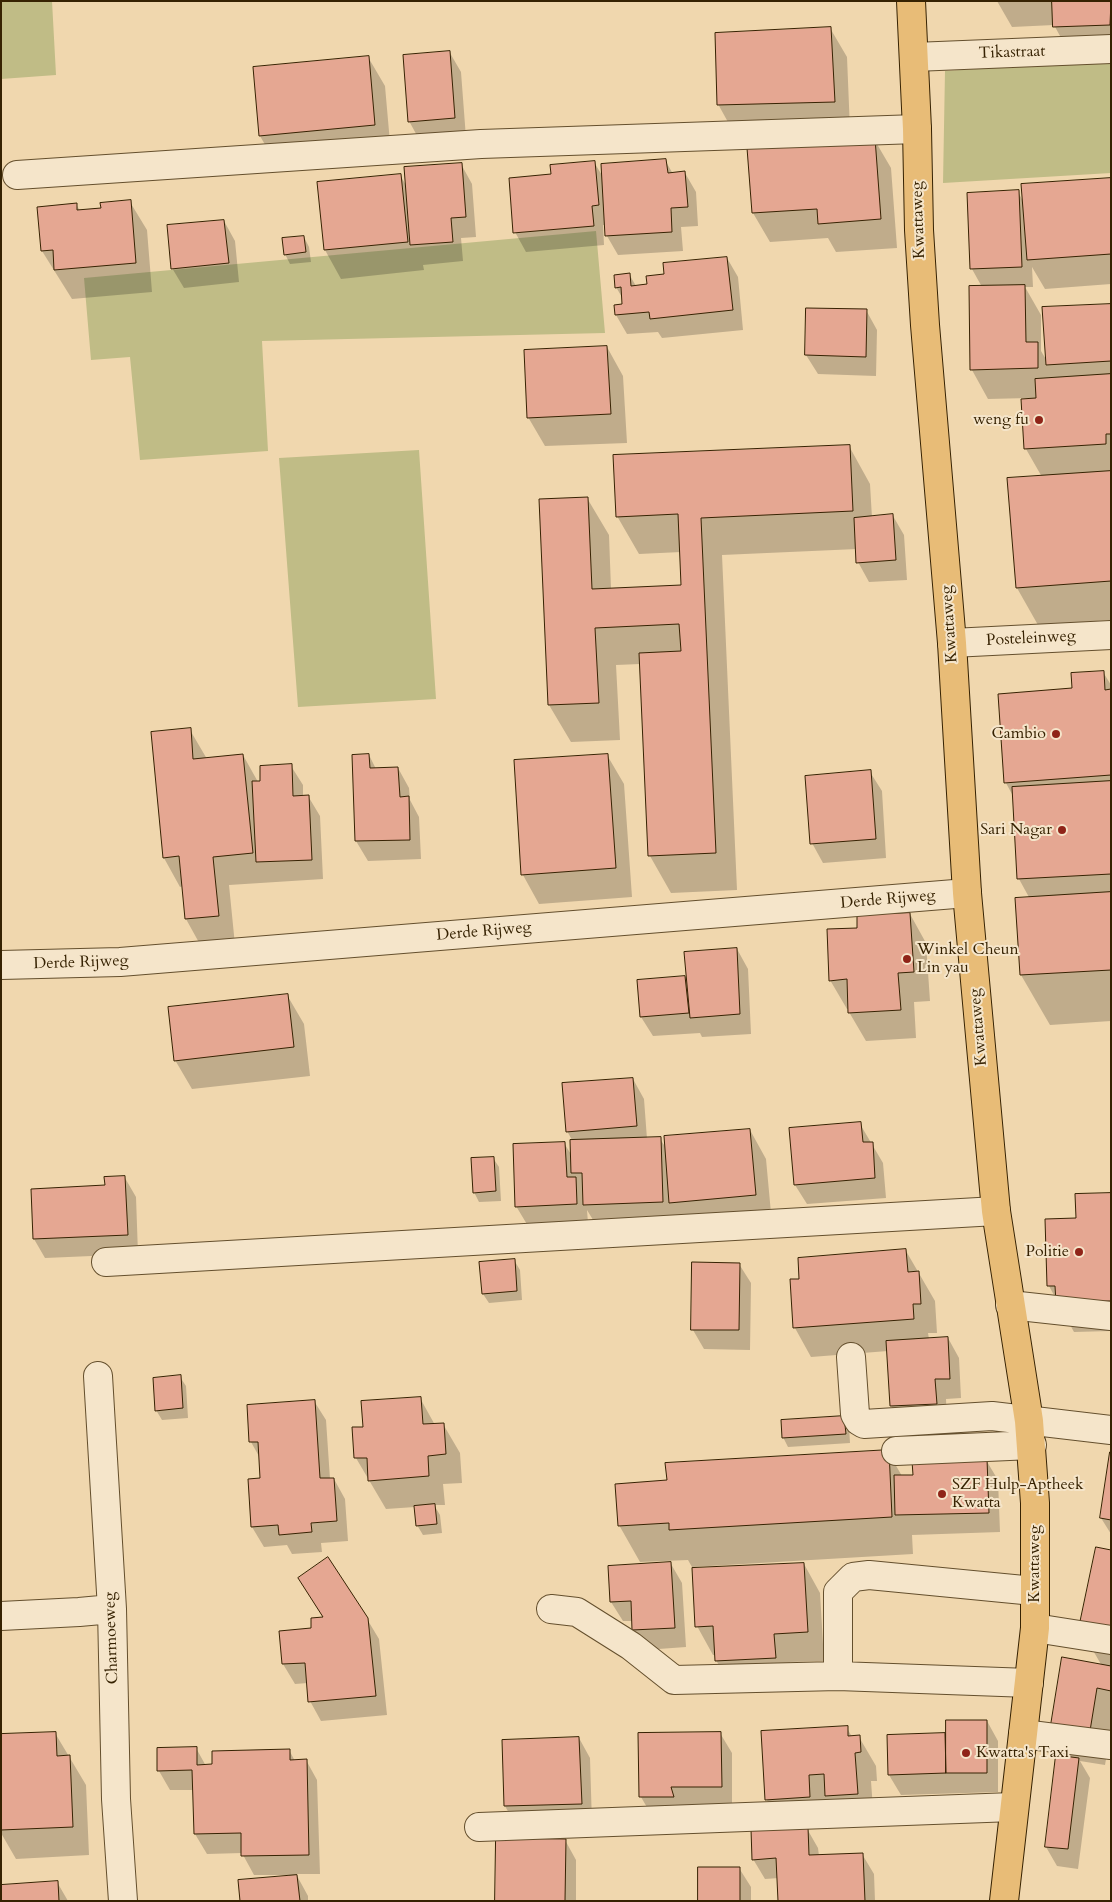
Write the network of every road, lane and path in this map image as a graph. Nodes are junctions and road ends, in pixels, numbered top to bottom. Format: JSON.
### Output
{"nodes":[{"id":1,"x":911,"y":1,"type":"edge"},
{"id":2,"x":1111,"y":49,"type":"edge"},
{"id":3,"x":914,"y":57,"type":"junction"},
{"id":4,"x":917,"y":129,"type":"junction"},
{"id":5,"x":18,"y":175,"type":"dead end"},
{"id":6,"x":1111,"y":635,"type":"edge"},
{"id":7,"x":952,"y":643,"type":"junction"},
{"id":8,"x":967,"y":893,"type":"junction"},
{"id":9,"x":1,"y":965,"type":"edge"},
{"id":10,"x":996,"y":1211,"type":"junction"},
{"id":11,"x":106,"y":1262,"type":"dead end"},
{"id":12,"x":1010,"y":1305,"type":"junction"},
{"id":13,"x":1111,"y":1316,"type":"edge"},
{"id":14,"x":851,"y":1356,"type":"dead end"},
{"id":15,"x":98,"y":1376,"type":"dead end"},
{"id":16,"x":1111,"y":1430,"type":"edge"},
{"id":17,"x":1030,"y":1433,"type":"junction"},
{"id":18,"x":896,"y":1451,"type":"dead end"},
{"id":19,"x":1034,"y":1591,"type":"junction"},
{"id":20,"x":112,"y":1609,"type":"junction"},
{"id":21,"x":551,"y":1610,"type":"dead end"},
{"id":22,"x":1,"y":1616,"type":"edge"},
{"id":23,"x":1035,"y":1628,"type":"junction"},
{"id":24,"x":1111,"y":1640,"type":"edge"},
{"id":25,"x":838,"y":1676,"type":"junction"},
{"id":26,"x":1029,"y":1683,"type":"junction"},
{"id":27,"x":1023,"y":1734,"type":"junction"},
{"id":28,"x":1111,"y":1744,"type":"edge"},
{"id":29,"x":1013,"y":1807,"type":"junction"},
{"id":30,"x":479,"y":1827,"type":"dead end"},
{"id":31,"x":123,"y":1901,"type":"edge"},
{"id":32,"x":1004,"y":1901,"type":"edge"}],
"edges":[{"from":1,"to":3,"type":"main road","name":"Kwattaweg"},
{"from":2,"to":3,"type":"street","name":"Tikastraat"},
{"from":3,"to":4,"type":"main road","name":"Kwattaweg"},
{"from":4,"to":5,"type":"street"},
{"from":4,"to":7,"type":"main road","name":"Kwattaweg"},
{"from":6,"to":7,"type":"street","name":"Posteleinweg"},
{"from":7,"to":8,"type":"main road","name":"Kwattaweg"},
{"from":8,"to":9,"type":"street","name":"Derde Rijweg"},
{"from":8,"to":10,"type":"main road","name":"Kwattaweg"},
{"from":10,"to":11,"type":"street"},
{"from":10,"to":12,"type":"main road","name":"Kwattaweg"},
{"from":12,"to":13,"type":"street"},
{"from":12,"to":17,"type":"main road","name":"Kwattaweg"},
{"from":14,"to":17,"type":"street"},
{"from":15,"to":20,"type":"street","name":"Charmoeweg"},
{"from":16,"to":17,"type":"street"},
{"from":17,"to":18,"type":"street"},
{"from":17,"to":19,"type":"main road","name":"Kwattaweg"},
{"from":19,"to":23,"type":"main road","name":"Kwattaweg"},
{"from":19,"to":25,"type":"street"},
{"from":20,"to":22,"type":"street"},
{"from":20,"to":31,"type":"street","name":"Charmoeweg"},
{"from":21,"to":25,"type":"street"},
{"from":23,"to":24,"type":"street"},
{"from":23,"to":26,"type":"main road","name":"Kwattaweg"},
{"from":25,"to":26,"type":"street"},
{"from":26,"to":27,"type":"main road","name":"Kwattaweg"},
{"from":27,"to":28,"type":"street"},
{"from":27,"to":29,"type":"main road","name":"Kwattaweg"},
{"from":29,"to":30,"type":"street"},
{"from":29,"to":32,"type":"main road","name":"Kwattaweg"}]}
